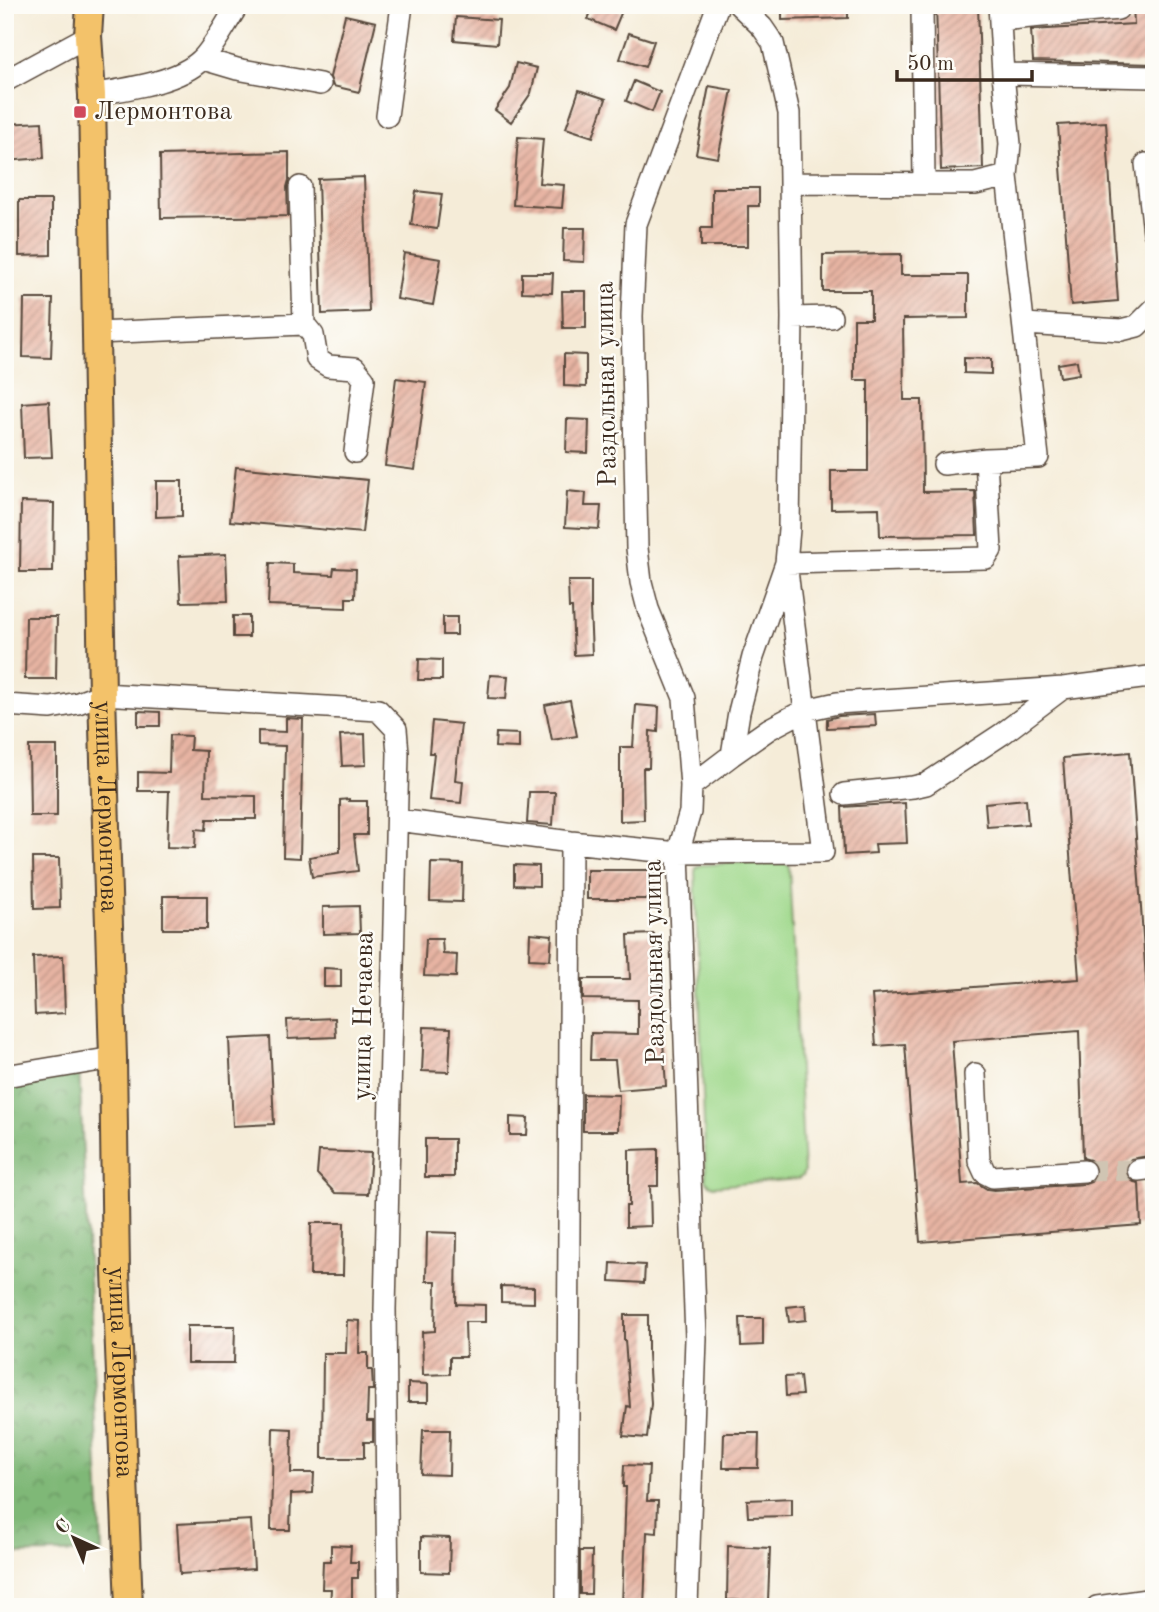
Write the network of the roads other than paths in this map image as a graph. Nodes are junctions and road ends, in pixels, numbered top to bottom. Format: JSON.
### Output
{"nodes":[{"id":1,"x":90,"y":5,"type":"edge"},
{"id":2,"x":238,"y":5,"type":"edge"},
{"id":3,"x":402,"y":5,"type":"edge"},
{"id":4,"x":718,"y":5,"type":"edge"},
{"id":5,"x":738,"y":5,"type":"edge"},
{"id":6,"x":1118,"y":5,"type":"edge"},
{"id":7,"x":922,"y":8,"type":"dead end"},
{"id":8,"x":999,"y":12,"type":"edge"},
{"id":9,"x":88,"y":36,"type":"junction"},
{"id":10,"x":203,"y":59,"type":"junction"},
{"id":11,"x":1003,"y":74,"type":"junction"},
{"id":12,"x":1154,"y":77,"type":"edge"},
{"id":13,"x":5,"y":81,"type":"edge"},
{"id":14,"x":320,"y":84,"type":"dead end"},
{"id":15,"x":92,"y":95,"type":"junction"},
{"id":16,"x":387,"y":116,"type":"dead end"},
{"id":17,"x":1146,"y":164,"type":"dead end"},
{"id":18,"x":1007,"y":176,"type":"junction"},
{"id":19,"x":790,"y":183,"type":"junction"},
{"id":20,"x":924,"y":184,"type":"junction"},
{"id":21,"x":300,"y":187,"type":"dead end"},
{"id":22,"x":1154,"y":232,"type":"edge"},
{"id":23,"x":1154,"y":309,"type":"edge"},
{"id":24,"x":792,"y":317,"type":"junction"},
{"id":25,"x":831,"y":317,"type":"dead end"},
{"id":26,"x":304,"y":324,"type":"junction"},
{"id":27,"x":1025,"y":324,"type":"junction"},
{"id":28,"x":96,"y":333,"type":"junction"},
{"id":29,"x":355,"y":452,"type":"dead end"},
{"id":30,"x":986,"y":459,"type":"junction"},
{"id":31,"x":944,"y":464,"type":"dead end"},
{"id":32,"x":786,"y":563,"type":"junction"},
{"id":33,"x":1154,"y":681,"type":"edge"},
{"id":34,"x":1063,"y":688,"type":"junction"},
{"id":35,"x":102,"y":694,"type":"junction"},
{"id":36,"x":5,"y":705,"type":"edge"},
{"id":37,"x":805,"y":710,"type":"junction"},
{"id":38,"x":732,"y":755,"type":"junction"},
{"id":39,"x":691,"y":786,"type":"junction"},
{"id":40,"x":844,"y":794,"type":"dead end"},
{"id":41,"x":397,"y":820,"type":"junction"},
{"id":42,"x":571,"y":842,"type":"junction"},
{"id":43,"x":678,"y":853,"type":"junction"},
{"id":44,"x":113,"y":1058,"type":"junction"},
{"id":45,"x":975,"y":1073,"type":"dead end"},
{"id":46,"x":5,"y":1076,"type":"edge"},
{"id":47,"x":1084,"y":1171,"type":"tunnel mouth"},
{"id":48,"x":1154,"y":1600,"type":"edge"},
{"id":49,"x":129,"y":1607,"type":"edge"},
{"id":50,"x":388,"y":1607,"type":"edge"},
{"id":51,"x":567,"y":1607,"type":"edge"},
{"id":52,"x":687,"y":1607,"type":"edge"},
{"id":53,"x":1097,"y":1607,"type":"edge"}],
"edges":[{"from":1,"to":9,"type":"main road","name":"улица Лермонтова"},
{"from":2,"to":10,"type":"street"},
{"from":3,"to":16,"type":"street"},
{"from":4,"to":39,"type":"street","name":"Раздольная улица"},
{"from":5,"to":19,"type":"street"},
{"from":6,"to":8,"type":"street"},
{"from":7,"to":20,"type":"street"},
{"from":8,"to":11,"type":"street"},
{"from":9,"to":13,"type":"street"},
{"from":9,"to":15,"type":"main road","name":"улица Лермонтова"},
{"from":10,"to":14,"type":"street"},
{"from":10,"to":15,"type":"street"},
{"from":11,"to":12,"type":"street"},
{"from":11,"to":18,"type":"street"},
{"from":15,"to":28,"type":"main road","name":"улица Лермонтова"},
{"from":17,"to":22,"type":"street"},
{"from":18,"to":20,"type":"street"},
{"from":18,"to":27,"type":"street"},
{"from":19,"to":20,"type":"street"},
{"from":19,"to":24,"type":"street"},
{"from":21,"to":26,"type":"street"},
{"from":23,"to":27,"type":"street"},
{"from":24,"to":25,"type":"street"},
{"from":24,"to":32,"type":"street"},
{"from":26,"to":28,"type":"street"},
{"from":26,"to":29,"type":"street"},
{"from":27,"to":30,"type":"street"},
{"from":28,"to":35,"type":"main road","name":"улица Лермонтова"},
{"from":30,"to":31,"type":"street"},
{"from":30,"to":32,"type":"street"},
{"from":32,"to":37,"type":"street"},
{"from":32,"to":38,"type":"street"},
{"from":33,"to":34,"type":"street"},
{"from":34,"to":37,"type":"street"},
{"from":34,"to":40,"type":"street"},
{"from":35,"to":36,"type":"street"},
{"from":35,"to":41,"type":"street","name":"улица Нечаева"},
{"from":35,"to":44,"type":"main road","name":"улица Лермонтова"},
{"from":37,"to":38,"type":"street"},
{"from":37,"to":43,"type":"street"},
{"from":38,"to":39,"type":"street"},
{"from":39,"to":43,"type":"street","name":"Раздольная улица"},
{"from":41,"to":42,"type":"street"},
{"from":41,"to":50,"type":"street","name":"улица Нечаева"},
{"from":42,"to":43,"type":"street"},
{"from":42,"to":51,"type":"street"},
{"from":43,"to":52,"type":"street","name":"Раздольная улица"},
{"from":44,"to":46,"type":"street"},
{"from":44,"to":49,"type":"main road","name":"улица Лермонтова"},
{"from":45,"to":47,"type":"street"},
{"from":48,"to":53,"type":"street"}]}
